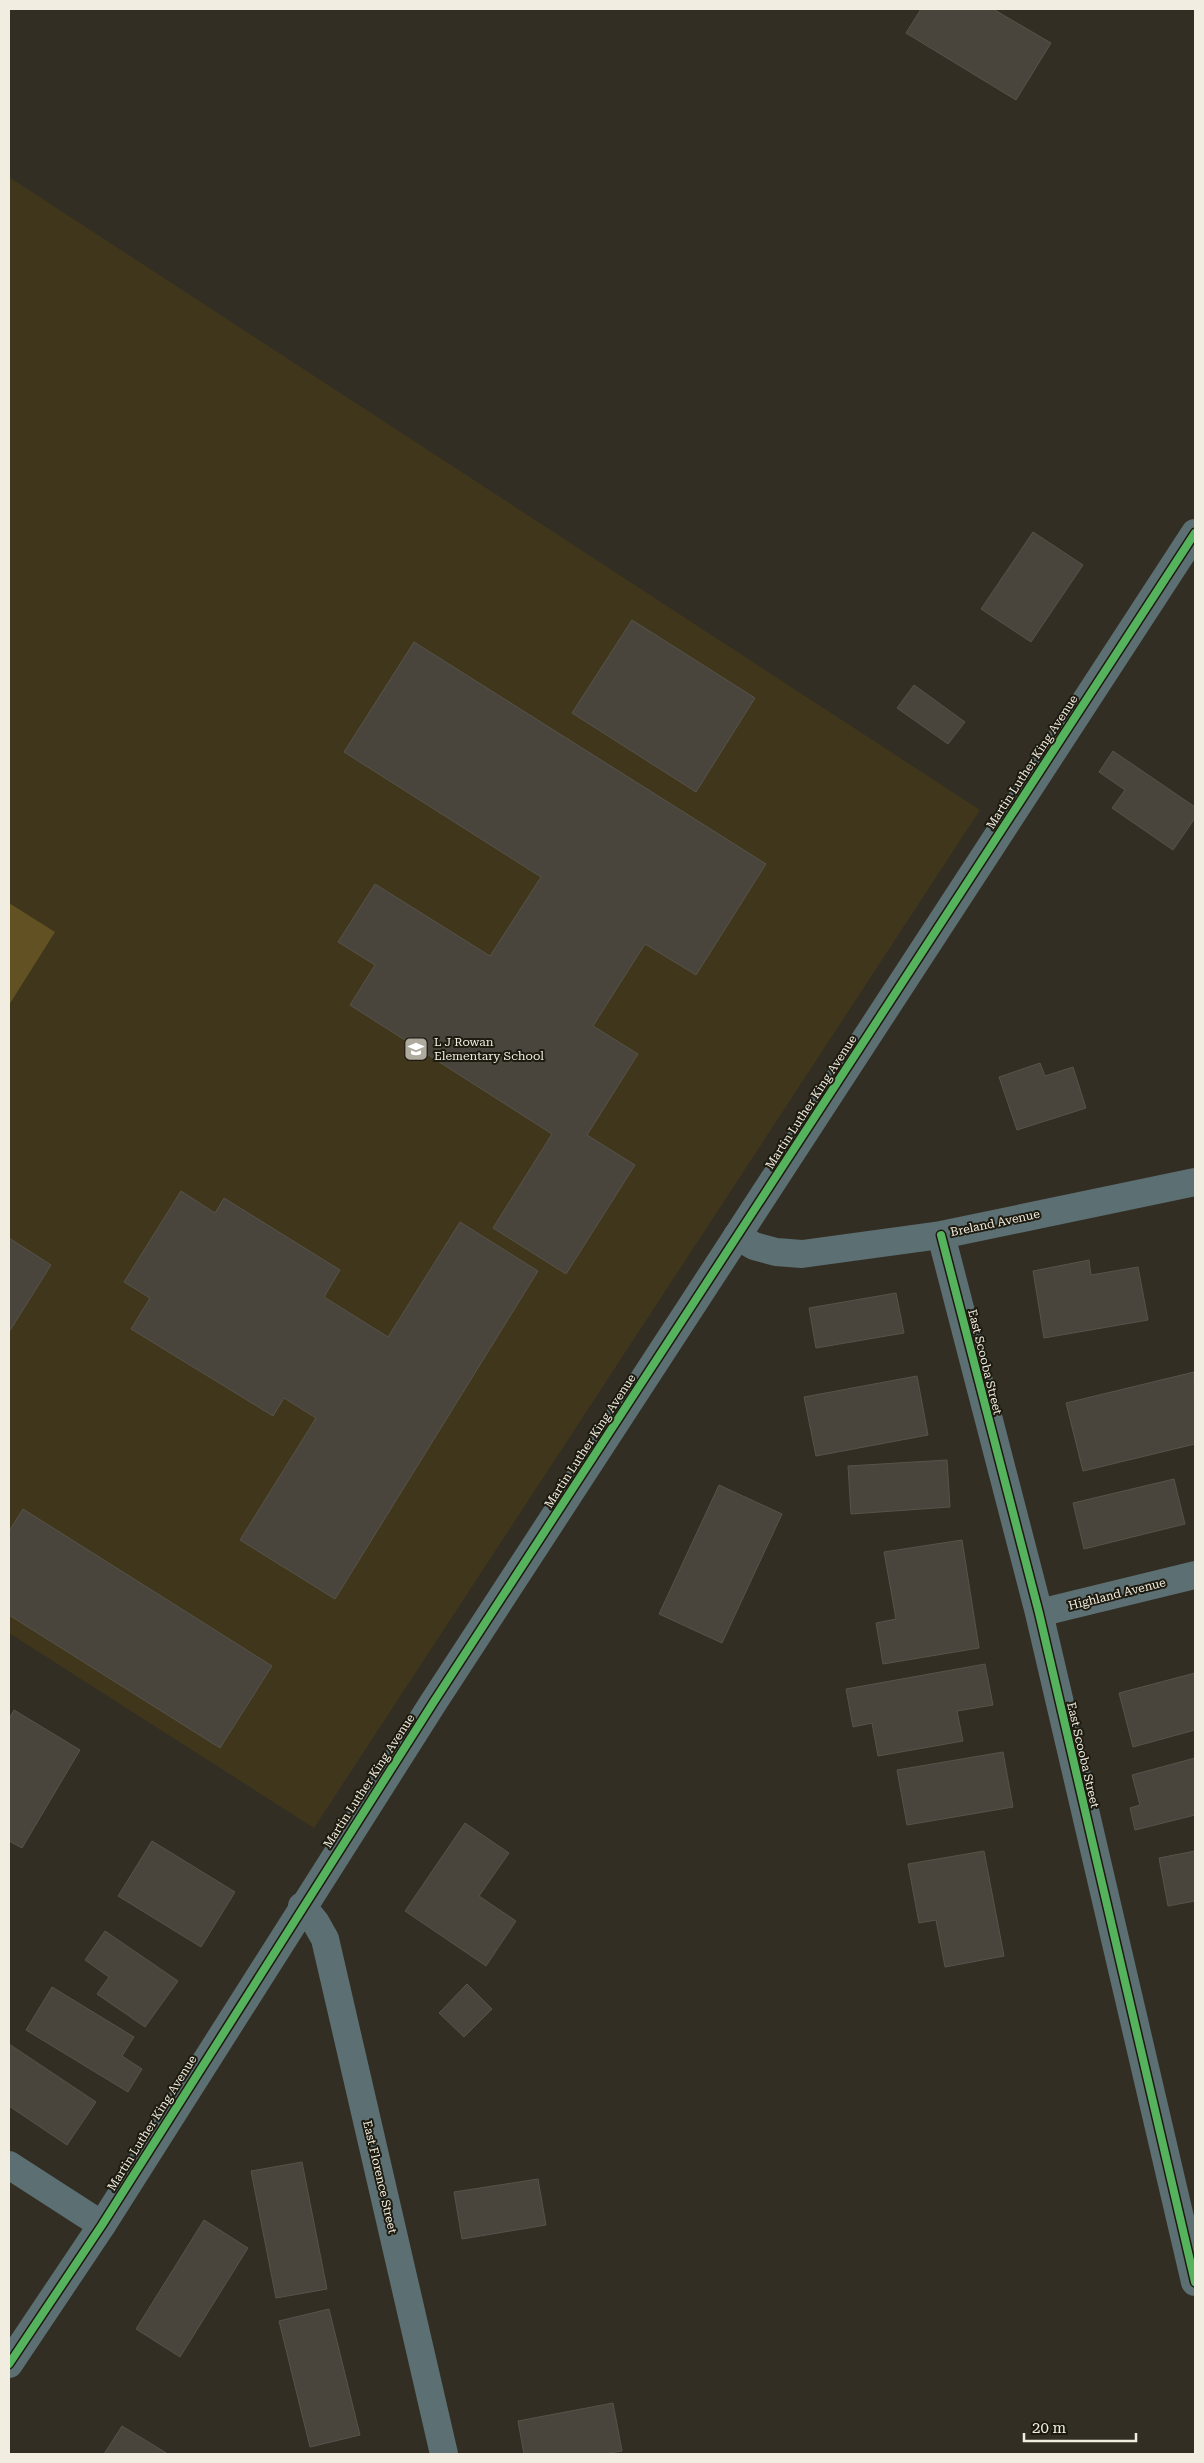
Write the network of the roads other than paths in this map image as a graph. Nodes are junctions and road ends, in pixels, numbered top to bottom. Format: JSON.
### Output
{"nodes":[{"id":1,"x":1195,"y":533,"type":"edge"},
{"id":2,"x":1195,"y":1182,"type":"edge"},
{"id":3,"x":941,"y":1235,"type":"junction"},
{"id":4,"x":737,"y":1236,"type":"junction"},
{"id":5,"x":1195,"y":1575,"type":"edge"},
{"id":6,"x":1039,"y":1613,"type":"junction"},
{"id":7,"x":302,"y":1906,"type":"junction"},
{"id":8,"x":9,"y":2165,"type":"edge"},
{"id":9,"x":102,"y":2225,"type":"junction"},
{"id":10,"x":1195,"y":2282,"type":"edge"},
{"id":11,"x":9,"y":2364,"type":"edge"},
{"id":12,"x":444,"y":2454,"type":"edge"}],
"edges":[{"from":1,"to":4,"type":"street","name":"Martin Luther King Avenue"},
{"from":2,"to":3,"type":"street","name":"Breland Avenue"},
{"from":3,"to":4,"type":"street","name":"Breland Avenue"},
{"from":3,"to":6,"type":"street","name":"East Scooba Street"},
{"from":4,"to":7,"type":"street","name":"Martin Luther King Avenue"},
{"from":5,"to":6,"type":"street","name":"Highland Avenue"},
{"from":6,"to":10,"type":"street","name":"East Scooba Street"},
{"from":7,"to":9,"type":"street","name":"Martin Luther King Avenue"},
{"from":7,"to":12,"type":"street","name":"East Florence Street"},
{"from":8,"to":9,"type":"street"},
{"from":9,"to":11,"type":"street","name":"Martin Luther King Avenue"}]}
